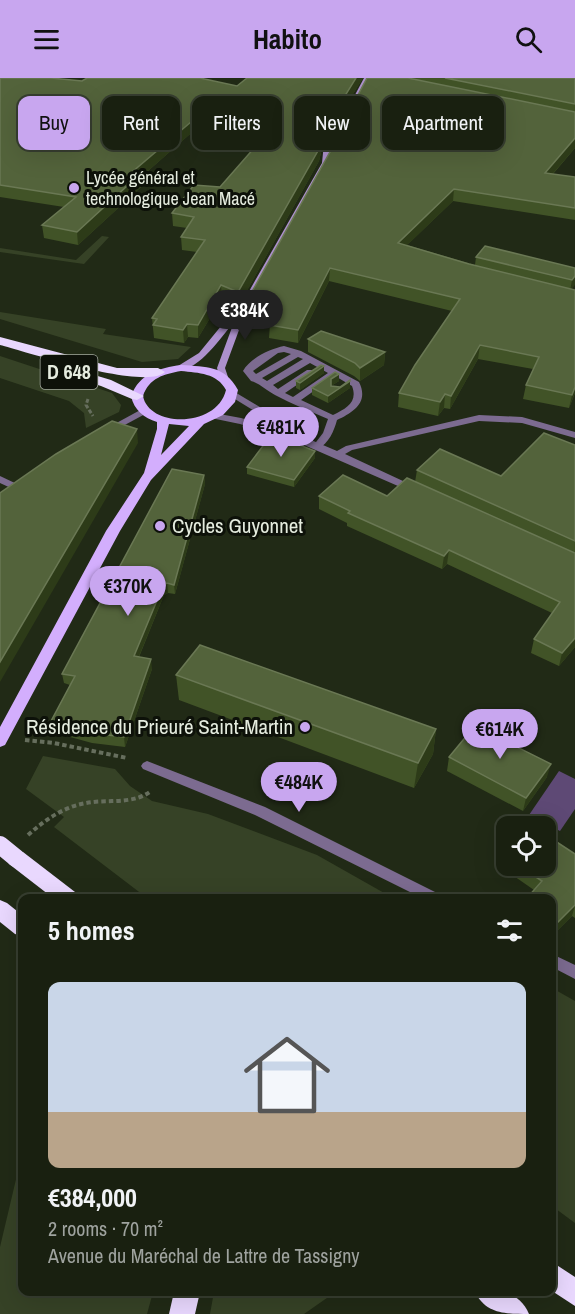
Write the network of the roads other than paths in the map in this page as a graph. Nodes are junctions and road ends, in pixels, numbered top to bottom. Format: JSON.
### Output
{"nodes":[{"id":1,"x":367,"y":78,"type":"edge"},
{"id":2,"x":376,"y":80,"type":"edge"},
{"id":3,"x":357,"y":96,"type":"edge"},
{"id":4,"x":324,"y":150,"type":"edge"},
{"id":5,"x":339,"y":150,"type":"edge"},
{"id":6,"x":325,"y":162,"type":"junction"},
{"id":7,"x":245,"y":303,"type":"junction"},
{"id":8,"x":0,"y":341,"type":"edge"},
{"id":9,"x":0,"y":351,"type":"edge"},
{"id":10,"x":310,"y":359,"type":"junction"},
{"id":11,"x":321,"y":365,"type":"junction"},
{"id":12,"x":181,"y":368,"type":"junction"},
{"id":13,"x":158,"y":372,"type":"junction"},
{"id":14,"x":335,"y":372,"type":"junction"},
{"id":15,"x":223,"y":377,"type":"junction"},
{"id":16,"x":265,"y":386,"type":"junction"},
{"id":17,"x":233,"y":393,"type":"junction"},
{"id":18,"x":278,"y":393,"type":"junction"},
{"id":19,"x":137,"y":396,"type":"junction"},
{"id":20,"x":293,"y":400,"type":"junction"},
{"id":21,"x":320,"y":400,"type":"edge"},
{"id":22,"x":308,"y":408,"type":"junction"},
{"id":23,"x":144,"y":411,"type":"junction"},
{"id":24,"x":214,"y":416,"type":"junction"},
{"id":25,"x":333,"y":418,"type":"junction"},
{"id":26,"x":163,"y":420,"type":"junction"},
{"id":27,"x":200,"y":421,"type":"junction"},
{"id":28,"x":575,"y":435,"type":"edge"},
{"id":29,"x":93,"y":439,"type":"edge"},
{"id":30,"x":306,"y":440,"type":"junction"},
{"id":31,"x":318,"y":446,"type":"junction"},
{"id":32,"x":337,"y":455,"type":"junction"},
{"id":33,"x":146,"y":478,"type":"junction"},
{"id":34,"x":0,"y":479,"type":"edge"},
{"id":35,"x":15,"y":487,"type":"edge"},
{"id":36,"x":423,"y":494,"type":"edge"},
{"id":37,"x":0,"y":739,"type":"edge"},
{"id":38,"x":147,"y":766,"type":"road end"},
{"id":39,"x":0,"y":845,"type":"edge"},
{"id":40,"x":64,"y":894,"type":"edge"},
{"id":41,"x":426,"y":894,"type":"edge"},
{"id":42,"x":0,"y":909,"type":"edge"},
{"id":43,"x":18,"y":924,"type":"edge"},
{"id":44,"x":556,"y":962,"type":"edge"},
{"id":45,"x":575,"y":972,"type":"edge"},
{"id":46,"x":556,"y":1278,"type":"edge"},
{"id":47,"x":575,"y":1293,"type":"edge"},
{"id":48,"x":186,"y":1296,"type":"edge"},
{"id":49,"x":493,"y":1296,"type":"edge"},
{"id":50,"x":182,"y":1314,"type":"edge"},
{"id":51,"x":516,"y":1314,"type":"edge"}],
"edges":[{"from":1,"to":2,"type":"street"},
{"from":1,"to":3,"type":"main road"},
{"from":4,"to":6,"type":"main road"},
{"from":5,"to":6,"type":"main road"},
{"from":6,"to":7,"type":"main road"},
{"from":7,"to":12,"type":"main road"},
{"from":7,"to":15,"type":"main road"},
{"from":8,"to":13,"type":"highway"},
{"from":9,"to":19,"type":"highway","number":"D 648"},
{"from":10,"to":11,"type":"street"},
{"from":10,"to":16,"type":"street"},
{"from":10,"to":16,"type":"street"},
{"from":11,"to":14,"type":"street"},
{"from":11,"to":18,"type":"street"},
{"from":12,"to":13,"type":"main road"},
{"from":12,"to":15,"type":"main road"},
{"from":13,"to":19,"type":"main road"},
{"from":14,"to":20,"type":"street"},
{"from":14,"to":25,"type":"street"},
{"from":15,"to":17,"type":"main road"},
{"from":16,"to":18,"type":"street"},
{"from":17,"to":24,"type":"main road"},
{"from":17,"to":30,"type":"street"},
{"from":18,"to":20,"type":"street"},
{"from":19,"to":23,"type":"main road"},
{"from":20,"to":22,"type":"street"},
{"from":21,"to":22,"type":"street"},
{"from":22,"to":25,"type":"street"},
{"from":23,"to":26,"type":"main road"},
{"from":23,"to":29,"type":"street"},
{"from":24,"to":27,"type":"main road"},
{"from":24,"to":30,"type":"street"},
{"from":25,"to":31,"type":"street"},
{"from":26,"to":27,"type":"main road"},
{"from":26,"to":33,"type":"main road"},
{"from":27,"to":33,"type":"main road"},
{"from":28,"to":32,"type":"street"},
{"from":30,"to":31,"type":"street"},
{"from":31,"to":32,"type":"street"},
{"from":32,"to":36,"type":"street"},
{"from":33,"to":37,"type":"main road"},
{"from":34,"to":35,"type":"street"},
{"from":38,"to":41,"type":"street"},
{"from":39,"to":40,"type":"highway","bridge":true},
{"from":42,"to":43,"type":"highway"},
{"from":44,"to":45,"type":"street"},
{"from":46,"to":47,"type":"highway"},
{"from":48,"to":50,"type":"highway"},
{"from":49,"to":51,"type":"highway"}]}
